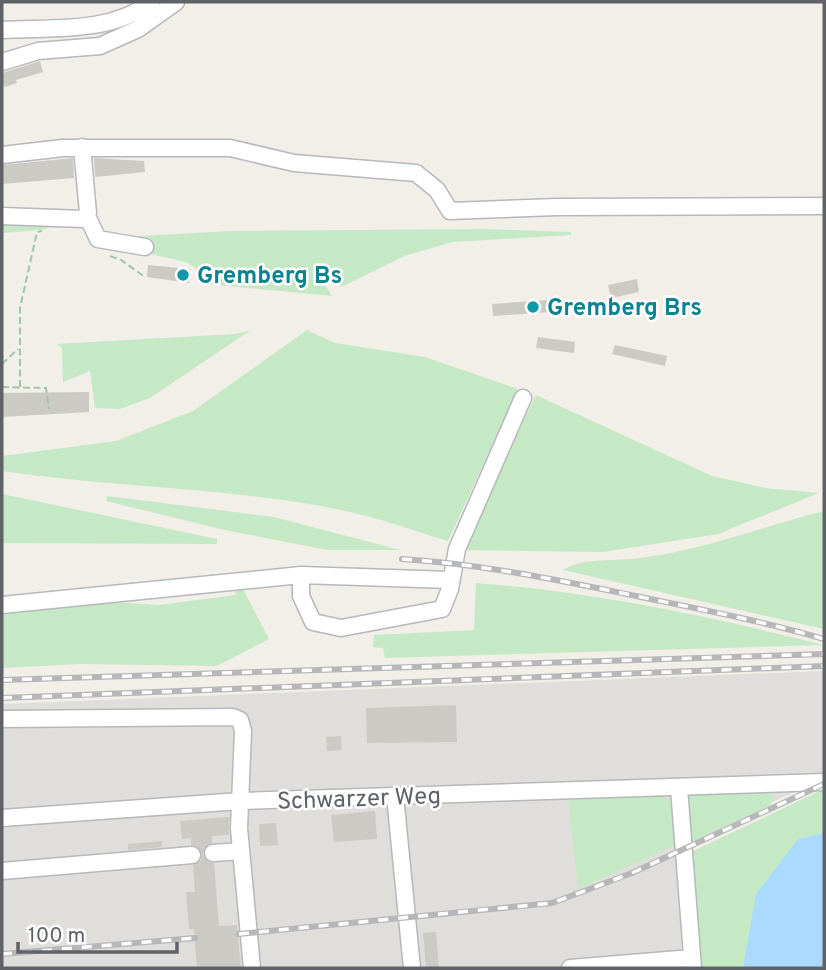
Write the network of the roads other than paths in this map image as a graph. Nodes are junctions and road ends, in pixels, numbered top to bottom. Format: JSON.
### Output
{"nodes":[{"id":1,"x":151,"y":2,"type":"edge"},
{"id":2,"x":177,"y":2,"type":"edge"},
{"id":3,"x":2,"y":30,"type":"edge"},
{"id":4,"x":2,"y":62,"type":"edge"},
{"id":5,"x":82,"y":148,"type":"junction"},
{"id":6,"x":2,"y":155,"type":"edge"},
{"id":7,"x":824,"y":206,"type":"edge"},
{"id":8,"x":2,"y":216,"type":"edge"},
{"id":9,"x":87,"y":216,"type":"junction"},
{"id":10,"x":145,"y":247,"type":"dead end"},
{"id":11,"x":523,"y":398,"type":"dead end"},
{"id":12,"x":301,"y":575,"type":"junction"},
{"id":13,"x":450,"y":580,"type":"junction"},
{"id":14,"x":2,"y":605,"type":"edge"},
{"id":15,"x":2,"y":719,"type":"edge"},
{"id":16,"x":824,"y":782,"type":"edge"},
{"id":17,"x":679,"y":788,"type":"junction"},
{"id":18,"x":395,"y":796,"type":"junction"},
{"id":19,"x":240,"y":801,"type":"junction"},
{"id":20,"x":2,"y":818,"type":"edge"},
{"id":21,"x":241,"y":851,"type":"junction"},
{"id":22,"x":213,"y":853,"type":"dead end"},
{"id":23,"x":192,"y":855,"type":"dead end"},
{"id":24,"x":2,"y":871,"type":"edge"},
{"id":25,"x":693,"y":963,"type":"edge"},
{"id":26,"x":252,"y":968,"type":"edge"},
{"id":27,"x":412,"y":968,"type":"edge"},
{"id":28,"x":570,"y":968,"type":"edge"}],
"edges":[{"from":1,"to":3,"type":"street"},
{"from":2,"to":4,"type":"street"},
{"from":5,"to":6,"type":"street"},
{"from":5,"to":7,"type":"street"},
{"from":5,"to":9,"type":"street"},
{"from":8,"to":9,"type":"street"},
{"from":9,"to":10,"type":"street"},
{"from":11,"to":13,"type":"street"},
{"from":12,"to":13,"type":"street"},
{"from":12,"to":13,"type":"street"},
{"from":12,"to":14,"type":"street"},
{"from":15,"to":19,"type":"street"},
{"from":16,"to":17,"type":"street","name":"Schwarzer Weg"},
{"from":17,"to":18,"type":"street","name":"Schwarzer Weg"},
{"from":17,"to":25,"type":"street"},
{"from":18,"to":19,"type":"street","name":"Schwarzer Weg"},
{"from":18,"to":27,"type":"street"},
{"from":19,"to":20,"type":"street","name":"Schwarzer Weg"},
{"from":19,"to":21,"type":"street"},
{"from":21,"to":22,"type":"street"},
{"from":21,"to":26,"type":"street"},
{"from":23,"to":24,"type":"street"},
{"from":25,"to":28,"type":"street"}]}
